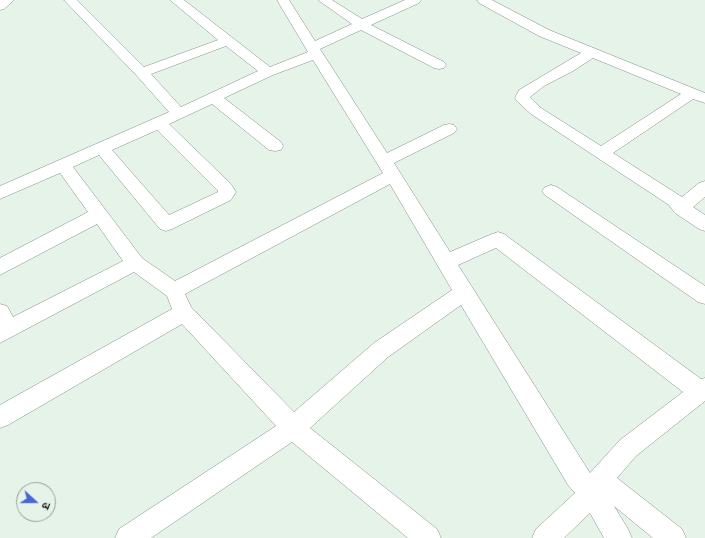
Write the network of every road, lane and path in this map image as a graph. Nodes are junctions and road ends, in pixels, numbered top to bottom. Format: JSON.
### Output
{"nodes":[{"id":1,"x":8,"y":0,"type":"edge"},
{"id":2,"x":70,"y":0,"type":"edge"},
{"id":3,"x":176,"y":0,"type":"edge"},
{"id":4,"x":283,"y":0,"type":"edge"},
{"id":5,"x":324,"y":0,"type":"edge"},
{"id":6,"x":415,"y":0,"type":"edge"},
{"id":7,"x":482,"y":0,"type":"edge"},
{"id":8,"x":0,"y":6,"type":"edge"},
{"id":9,"x":362,"y":25,"type":"junction"},
{"id":10,"x":227,"y":41,"type":"junction"},
{"id":11,"x":315,"y":51,"type":"junction"},
{"id":12,"x":592,"y":52,"type":"junction"},
{"id":13,"x":439,"y":65,"type":"dead end"},
{"id":14,"x":268,"y":72,"type":"junction"},
{"id":15,"x":142,"y":73,"type":"junction"},
{"id":16,"x":698,"y":95,"type":"edge"},
{"id":17,"x":214,"y":98,"type":"junction"},
{"id":18,"x":179,"y":114,"type":"junction"},
{"id":19,"x":159,"y":123,"type":"junction"},
{"id":20,"x":449,"y":129,"type":"dead end"},
{"id":21,"x":275,"y":146,"type":"dead end"},
{"id":22,"x":102,"y":148,"type":"junction"},
{"id":23,"x":602,"y":152,"type":"junction"},
{"id":24,"x":63,"y":165,"type":"junction"},
{"id":25,"x":388,"y":168,"type":"junction"},
{"id":26,"x":705,"y":187,"type":"edge"},
{"id":27,"x":551,"y":191,"type":"dead end"},
{"id":28,"x":0,"y":193,"type":"edge"},
{"id":29,"x":681,"y":208,"type":"junction"},
{"id":30,"x":100,"y":214,"type":"junction"},
{"id":31,"x":705,"y":224,"type":"edge"},
{"id":32,"x":445,"y":262,"type":"junction"},
{"id":33,"x":135,"y":263,"type":"junction"},
{"id":34,"x":0,"y":267,"type":"edge"},
{"id":35,"x":174,"y":291,"type":"junction"},
{"id":36,"x":464,"y":292,"type":"junction"},
{"id":37,"x":705,"y":296,"type":"edge"},
{"id":38,"x":184,"y":313,"type":"junction"},
{"id":39,"x":3,"y":325,"type":"edge"},
{"id":40,"x":702,"y":390,"type":"edge"},
{"id":41,"x":0,"y":417,"type":"edge"},
{"id":42,"x":293,"y":428,"type":"junction"},
{"id":43,"x":596,"y":487,"type":"junction"},
{"id":44,"x":128,"y":538,"type":"edge"},
{"id":45,"x":428,"y":538,"type":"edge"},
{"id":46,"x":545,"y":538,"type":"edge"},
{"id":47,"x":619,"y":538,"type":"edge"},
{"id":48,"x":673,"y":538,"type":"edge"}],
"edges":[{"from":1,"to":8,"type":"street"},
{"from":2,"to":15,"type":"street"},
{"from":3,"to":10,"type":"street"},
{"from":4,"to":11,"type":"street"},
{"from":5,"to":9,"type":"street"},
{"from":6,"to":9,"type":"street"},
{"from":7,"to":12,"type":"street"},
{"from":9,"to":11,"type":"street"},
{"from":9,"to":13,"type":"street"},
{"from":10,"to":14,"type":"street"},
{"from":10,"to":15,"type":"street"},
{"from":11,"to":14,"type":"street"},
{"from":11,"to":25,"type":"street"},
{"from":12,"to":16,"type":"street"},
{"from":12,"to":23,"type":"street"},
{"from":14,"to":17,"type":"street"},
{"from":15,"to":18,"type":"street"},
{"from":16,"to":23,"type":"street"},
{"from":17,"to":18,"type":"street"},
{"from":17,"to":21,"type":"street"},
{"from":18,"to":19,"type":"street"},
{"from":19,"to":22,"type":"street"},
{"from":19,"to":22,"type":"street"},
{"from":20,"to":25,"type":"street"},
{"from":22,"to":24,"type":"street"},
{"from":23,"to":29,"type":"street"},
{"from":24,"to":28,"type":"street"},
{"from":24,"to":30,"type":"street"},
{"from":25,"to":32,"type":"street"},
{"from":25,"to":35,"type":"street"},
{"from":26,"to":29,"type":"street"},
{"from":27,"to":37,"type":"street"},
{"from":29,"to":31,"type":"street"},
{"from":30,"to":33,"type":"street"},
{"from":30,"to":34,"type":"street"},
{"from":32,"to":36,"type":"street"},
{"from":32,"to":40,"type":"street"},
{"from":33,"to":35,"type":"street"},
{"from":33,"to":39,"type":"street"},
{"from":35,"to":38,"type":"street"},
{"from":36,"to":42,"type":"street"},
{"from":36,"to":43,"type":"street"},
{"from":38,"to":41,"type":"street"},
{"from":38,"to":42,"type":"street"},
{"from":40,"to":43,"type":"street"},
{"from":42,"to":44,"type":"street"},
{"from":42,"to":45,"type":"street"},
{"from":43,"to":46,"type":"street"},
{"from":43,"to":47,"type":"street"},
{"from":43,"to":48,"type":"street"}]}
